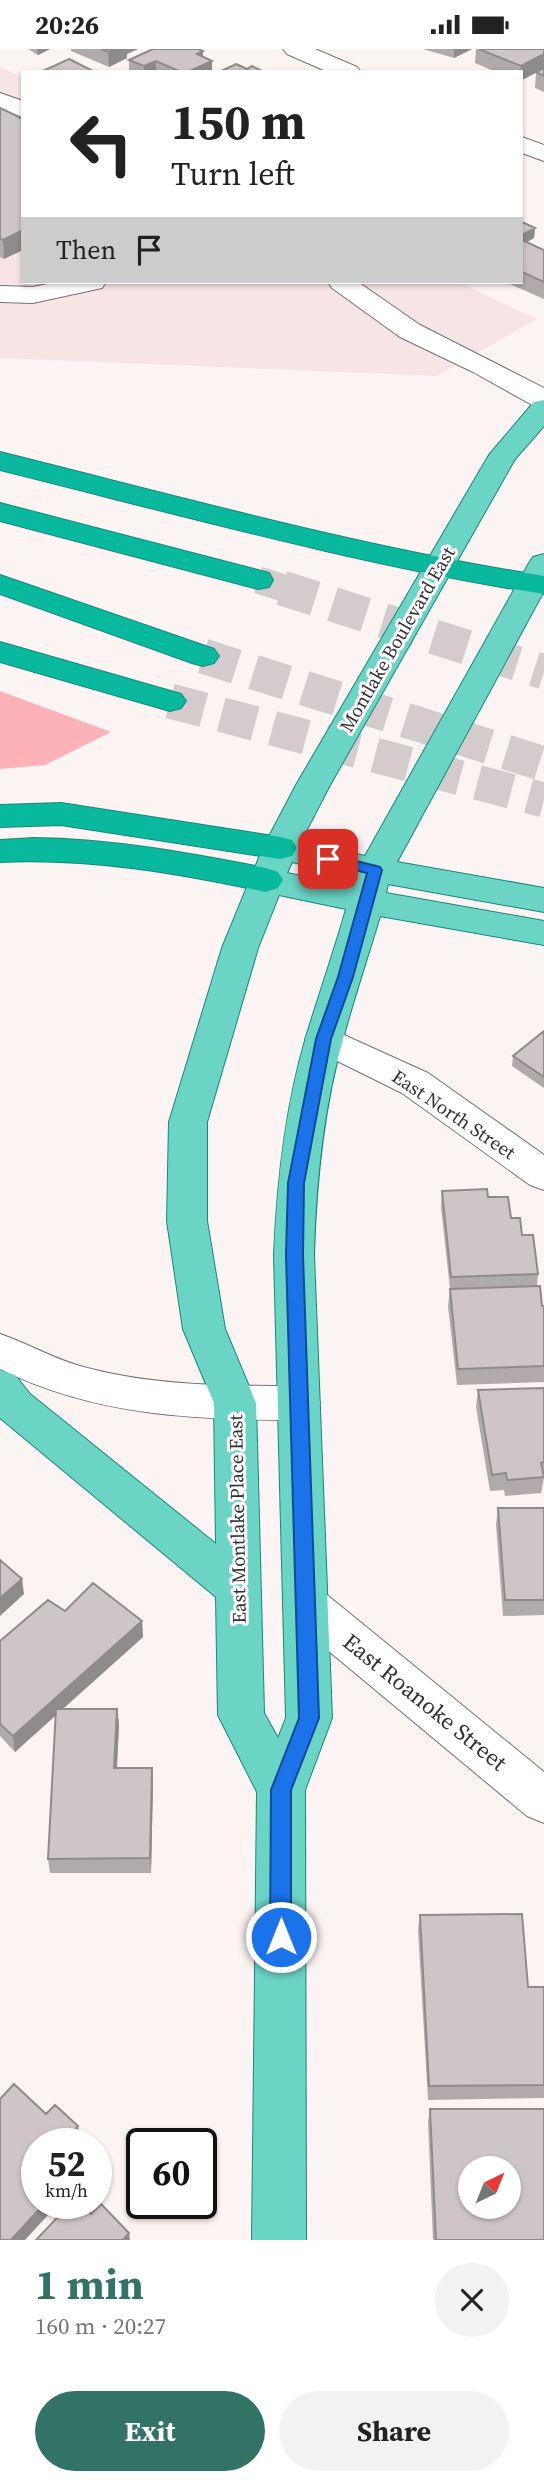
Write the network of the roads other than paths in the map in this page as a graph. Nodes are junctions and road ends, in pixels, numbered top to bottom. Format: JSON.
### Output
{"nodes":[{"id":1,"x":295,"y":49,"type":"edge"},
{"id":2,"x":344,"y":70,"type":"edge"},
{"id":3,"x":0,"y":100,"type":"edge"},
{"id":4,"x":21,"y":109,"type":"edge"},
{"id":5,"x":523,"y":144,"type":"edge"},
{"id":6,"x":544,"y":154,"type":"edge"},
{"id":7,"x":84,"y":284,"type":"edge"},
{"id":8,"x":344,"y":284,"type":"edge"},
{"id":9,"x":0,"y":294,"type":"edge"},
{"id":10,"x":544,"y":400,"type":"edge"},
{"id":11,"x":544,"y":408,"type":"edge"},
{"id":12,"x":0,"y":455,"type":"edge"},
{"id":13,"x":0,"y":461,"type":"edge"},
{"id":14,"x":117,"y":490,"type":"junction"},
{"id":15,"x":0,"y":512,"type":"edge"},
{"id":16,"x":437,"y":568,"type":"junction"},
{"id":17,"x":540,"y":577,"type":"edge"},
{"id":18,"x":258,"y":580,"type":"tunnel mouth"},
{"id":19,"x":0,"y":584,"type":"edge"},
{"id":20,"x":0,"y":652,"type":"edge"},
{"id":21,"x":202,"y":656,"type":"tunnel mouth"},
{"id":22,"x":170,"y":701,"type":"tunnel mouth"},
{"id":23,"x":0,"y":816,"type":"edge"},
{"id":24,"x":0,"y":851,"type":"edge"},
{"id":25,"x":273,"y":864,"type":"junction"},
{"id":26,"x":370,"y":886,"type":"junction"},
{"id":27,"x":544,"y":900,"type":"edge"},
{"id":28,"x":544,"y":933,"type":"edge"},
{"id":29,"x":324,"y":1039,"type":"junction"},
{"id":30,"x":544,"y":1175,"type":"edge"},
{"id":31,"x":0,"y":1350,"type":"edge"},
{"id":32,"x":0,"y":1387,"type":"edge"},
{"id":33,"x":235,"y":1403,"type":"junction"},
{"id":34,"x":299,"y":1403,"type":"junction"},
{"id":35,"x":238,"y":1588,"type":"junction"},
{"id":36,"x":305,"y":1604,"type":"junction"},
{"id":37,"x":281,"y":1790,"type":"junction"},
{"id":38,"x":544,"y":1801,"type":"edge"},
{"id":39,"x":279,"y":2240,"type":"edge"}],
"edges":[{"from":1,"to":2,"type":"street"},
{"from":3,"to":4,"type":"street"},
{"from":5,"to":6,"type":"street"},
{"from":7,"to":9,"type":"street"},
{"from":8,"to":10,"type":"street"},
{"from":11,"to":16,"type":"main road","name":"Montlake Boulevard East"},
{"from":12,"to":14,"type":"street"},
{"from":13,"to":14,"type":"highway"},
{"from":14,"to":16,"type":"highway"},
{"from":15,"to":18,"type":"highway"},
{"from":16,"to":17,"type":"highway"},
{"from":16,"to":25,"type":"main road","name":"Montlake Boulevard East"},
{"from":17,"to":26,"type":"main road"},
{"from":19,"to":21,"type":"highway"},
{"from":20,"to":22,"type":"highway"},
{"from":23,"to":25,"type":"highway"},
{"from":24,"to":25,"type":"highway"},
{"from":25,"to":26,"type":"main road"},
{"from":25,"to":33,"type":"main road","name":"East Montlake Place East"},
{"from":26,"to":27,"type":"main road"},
{"from":26,"to":28,"type":"main road"},
{"from":26,"to":29,"type":"main road","name":"East Montlake Place East"},
{"from":29,"to":30,"type":"street","name":"East North Street"},
{"from":29,"to":34,"type":"main road","name":"East Montlake Place East"},
{"from":31,"to":33,"type":"street"},
{"from":32,"to":35,"type":"main road"},
{"from":33,"to":34,"type":"street"},
{"from":33,"to":35,"type":"main road","name":"East Montlake Place East"},
{"from":34,"to":36,"type":"main road","name":"East Montlake Place East"},
{"from":35,"to":37,"type":"main road","name":"East Montlake Place East"},
{"from":36,"to":37,"type":"main road","name":"East Montlake Place East"},
{"from":36,"to":38,"type":"street","name":"East Roanoke Street"},
{"from":37,"to":39,"type":"main road","name":"East Montlake Place East"}]}
